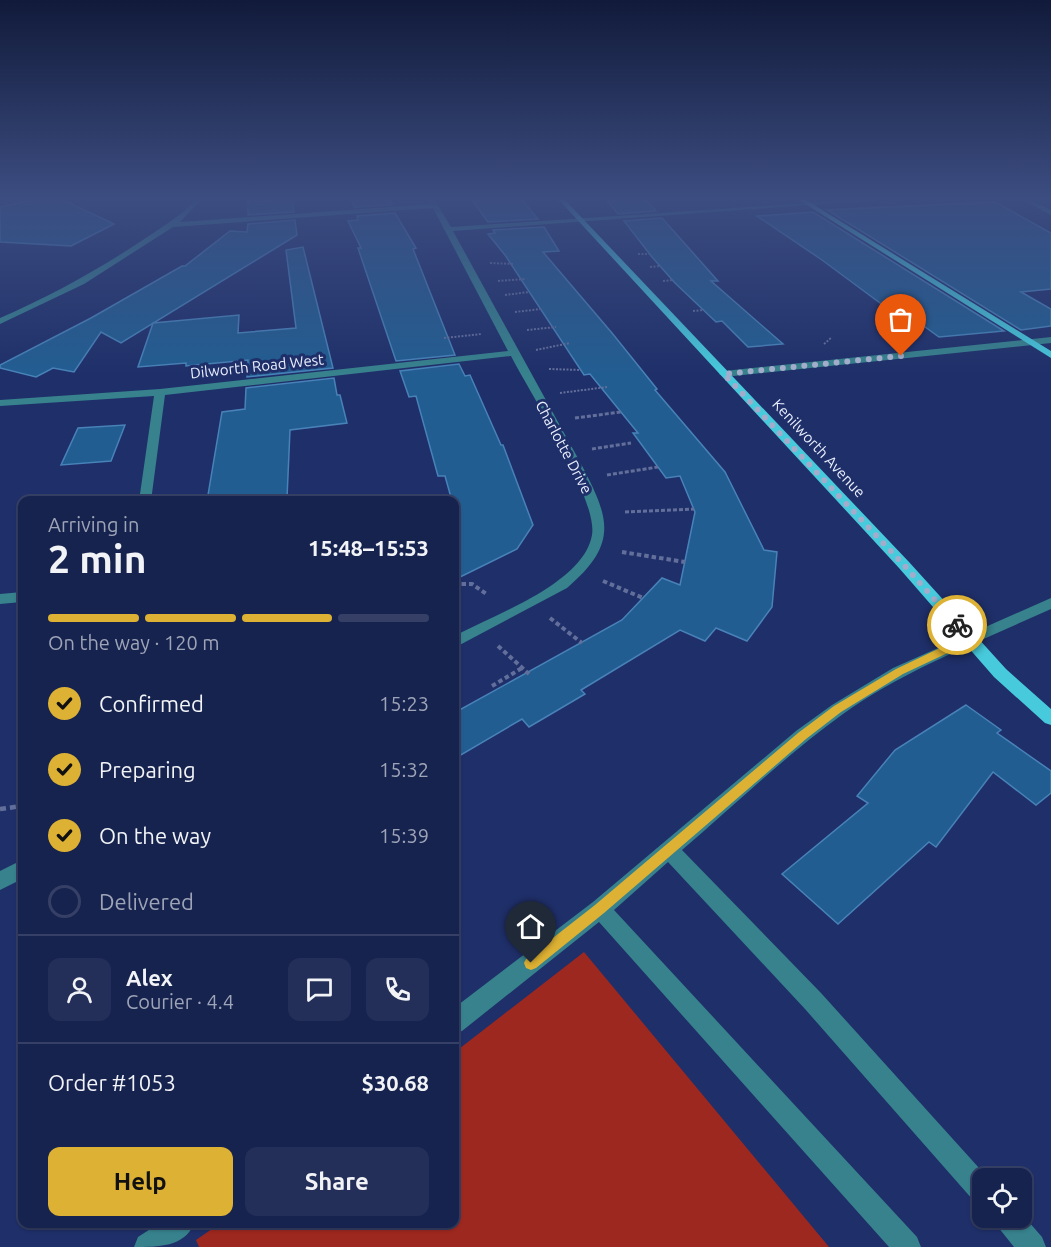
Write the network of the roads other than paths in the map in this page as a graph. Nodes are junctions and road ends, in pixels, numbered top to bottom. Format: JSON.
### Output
{"nodes":[{"id":1,"x":123,"y":258,"type":"edge"},
{"id":2,"x":464,"y":258,"type":"edge"},
{"id":3,"x":617,"y":258,"type":"edge"},
{"id":4,"x":896,"y":258,"type":"edge"},
{"id":5,"x":0,"y":321,"type":"edge"},
{"id":6,"x":1051,"y":340,"type":"edge"},
{"id":7,"x":1029,"y":342,"type":"junction"},
{"id":8,"x":516,"y":352,"type":"junction"},
{"id":9,"x":1051,"y":356,"type":"edge"},
{"id":10,"x":724,"y":374,"type":"junction"},
{"id":11,"x":160,"y":392,"type":"junction"},
{"id":12,"x":0,"y":403,"type":"edge"},
{"id":13,"x":146,"y":496,"type":"edge"},
{"id":14,"x":18,"y":597,"type":"edge"},
{"id":15,"x":0,"y":599,"type":"edge"},
{"id":16,"x":1051,"y":603,"type":"edge"},
{"id":17,"x":969,"y":638,"type":"junction"},
{"id":18,"x":459,"y":640,"type":"edge"},
{"id":19,"x":1051,"y":719,"type":"edge"},
{"id":20,"x":669,"y":850,"type":"junction"},
{"id":21,"x":18,"y":871,"type":"edge"},
{"id":22,"x":0,"y":881,"type":"edge"},
{"id":23,"x":600,"y":909,"type":"junction"},
{"id":24,"x":459,"y":1019,"type":"edge"},
{"id":25,"x":972,"y":1180,"type":"edge"},
{"id":26,"x":175,"y":1228,"type":"edge"},
{"id":27,"x":1016,"y":1228,"type":"edge"},
{"id":28,"x":148,"y":1247,"type":"edge"},
{"id":29,"x":907,"y":1247,"type":"edge"},
{"id":30,"x":1032,"y":1247,"type":"edge"}],
"edges":[{"from":1,"to":5,"type":"street"},
{"from":2,"to":8,"type":"street","name":"Charlotte Drive"},
{"from":3,"to":10,"type":"main road","name":"Kenilworth Avenue"},
{"from":4,"to":7,"type":"main road"},
{"from":6,"to":7,"type":"street"},
{"from":7,"to":9,"type":"main road"},
{"from":7,"to":10,"type":"street"},
{"from":8,"to":11,"type":"street","name":"Dilworth Road West"},
{"from":8,"to":18,"type":"street","name":"Charlotte Drive"},
{"from":10,"to":17,"type":"main road","name":"Kenilworth Avenue"},
{"from":11,"to":12,"type":"street","name":"Dilworth Road West"},
{"from":11,"to":13,"type":"street"},
{"from":14,"to":15,"type":"street"},
{"from":16,"to":17,"type":"street"},
{"from":17,"to":19,"type":"main road","name":"Kenilworth Avenue"},
{"from":17,"to":20,"type":"street"},
{"from":20,"to":23,"type":"street"},
{"from":20,"to":25,"type":"street"},
{"from":21,"to":22,"type":"street"},
{"from":23,"to":24,"type":"street"},
{"from":23,"to":29,"type":"street"},
{"from":26,"to":28,"type":"street"},
{"from":27,"to":30,"type":"street"}]}
